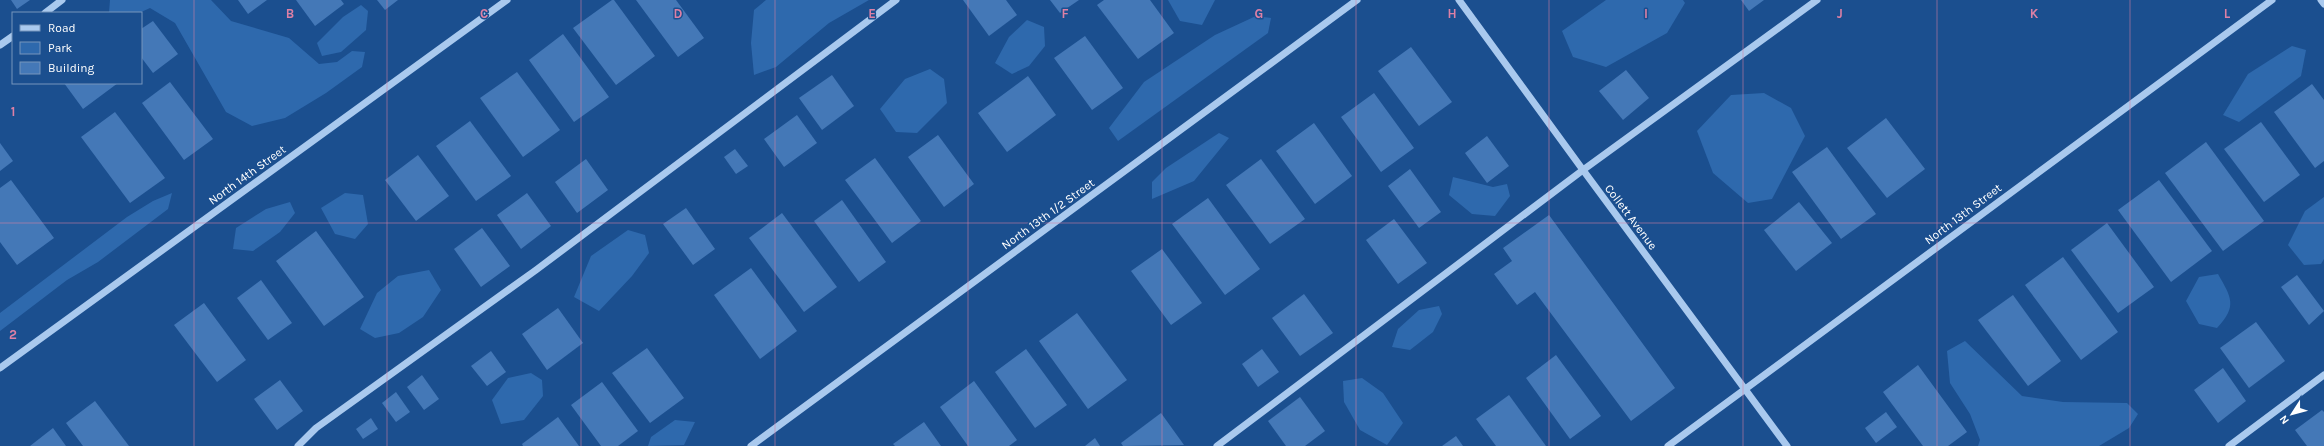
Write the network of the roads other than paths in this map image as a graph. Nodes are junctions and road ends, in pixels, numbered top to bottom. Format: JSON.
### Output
{"nodes":[{"id":1,"x":62,"y":0,"type":"edge"},
{"id":2,"x":507,"y":0,"type":"edge"},
{"id":3,"x":896,"y":0,"type":"edge"},
{"id":4,"x":1357,"y":0,"type":"edge"},
{"id":5,"x":1459,"y":0,"type":"edge"},
{"id":6,"x":1817,"y":0,"type":"edge"},
{"id":7,"x":2272,"y":0,"type":"edge"},
{"id":8,"x":2321,"y":0,"type":"edge"},
{"id":9,"x":2324,"y":4,"type":"edge"},
{"id":10,"x":46,"y":12,"type":"edge"},
{"id":11,"x":12,"y":37,"type":"edge"},
{"id":12,"x":0,"y":45,"type":"edge"},
{"id":13,"x":1583,"y":170,"type":"junction"},
{"id":14,"x":0,"y":368,"type":"edge"},
{"id":15,"x":2324,"y":375,"type":"edge"},
{"id":16,"x":1746,"y":389,"type":"junction"},
{"id":17,"x":298,"y":446,"type":"edge"},
{"id":18,"x":751,"y":446,"type":"edge"},
{"id":19,"x":1216,"y":446,"type":"edge"},
{"id":20,"x":1668,"y":446,"type":"edge"},
{"id":21,"x":1787,"y":446,"type":"edge"},
{"id":22,"x":2229,"y":446,"type":"edge"}],
"edges":[{"from":1,"to":10,"type":"street"},
{"from":2,"to":14,"type":"street","name":"North 14th Street"},
{"from":3,"to":17,"type":"street"},
{"from":4,"to":18,"type":"street","name":"North 13th 1/2 Street"},
{"from":5,"to":13,"type":"street","name":"Collett Avenue"},
{"from":6,"to":13,"type":"street"},
{"from":7,"to":16,"type":"street","name":"North 13th Street"},
{"from":8,"to":9,"type":"street"},
{"from":11,"to":12,"type":"street"},
{"from":13,"to":16,"type":"street","name":"Collett Avenue"},
{"from":13,"to":19,"type":"street"},
{"from":15,"to":22,"type":"street"},
{"from":16,"to":20,"type":"street","name":"North 13th Street"},
{"from":16,"to":21,"type":"street","name":"Collett Avenue"}]}
